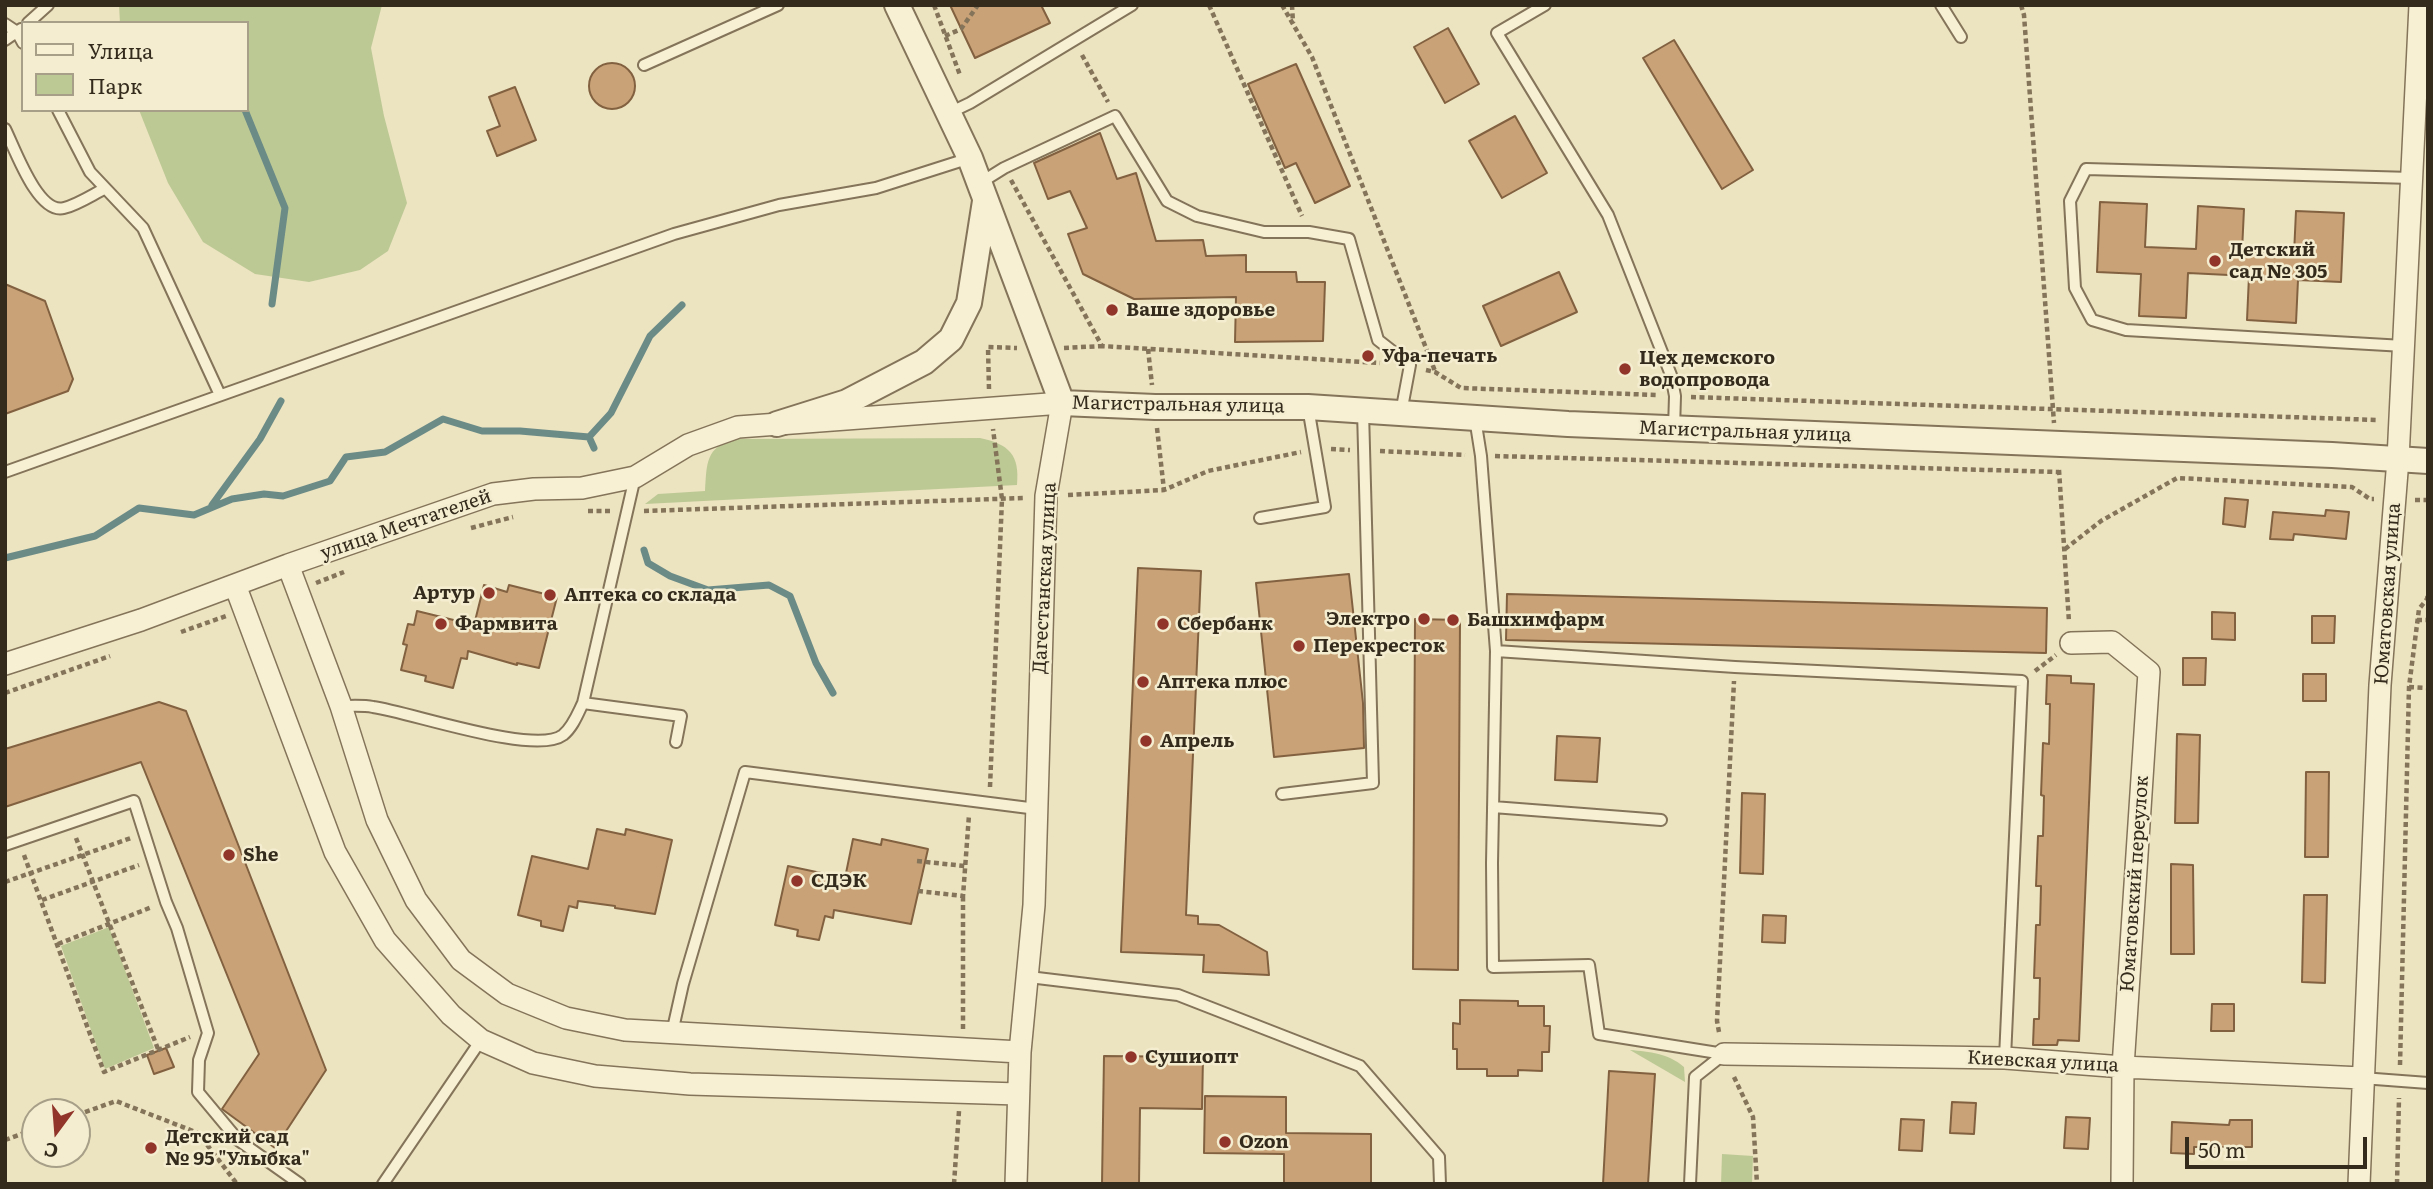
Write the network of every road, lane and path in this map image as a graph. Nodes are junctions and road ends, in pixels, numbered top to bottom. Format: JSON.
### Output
{"nodes":[{"id":1,"x":48,"y":5,"type":"edge"},
{"id":2,"x":778,"y":5,"type":"edge"},
{"id":3,"x":897,"y":5,"type":"edge"},
{"id":4,"x":934,"y":5,"type":"edge"},
{"id":5,"x":978,"y":5,"type":"edge"},
{"id":6,"x":1132,"y":5,"type":"edge"},
{"id":7,"x":1209,"y":5,"type":"edge"},
{"id":8,"x":1282,"y":5,"type":"edge"},
{"id":9,"x":1292,"y":5,"type":"edge"},
{"id":10,"x":1545,"y":5,"type":"edge"},
{"id":11,"x":1941,"y":5,"type":"edge"},
{"id":12,"x":2021,"y":5,"type":"edge"},
{"id":13,"x":2420,"y":5,"type":"edge"},
{"id":14,"x":30,"y":21,"type":"edge"},
{"id":15,"x":5,"y":24,"type":"edge"},
{"id":16,"x":1293,"y":24,"type":"junction"},
{"id":17,"x":20,"y":30,"type":"edge"},
{"id":18,"x":2424,"y":33,"type":"edge"},
{"id":19,"x":945,"y":36,"type":"junction"},
{"id":20,"x":1961,"y":37,"type":"dead end"},
{"id":21,"x":5,"y":40,"type":"edge"},
{"id":22,"x":1074,"y":41,"type":"junction"},
{"id":23,"x":644,"y":65,"type":"dead end"},
{"id":24,"x":970,"y":103,"type":"junction"},
{"id":25,"x":59,"y":112,"type":"edge"},
{"id":26,"x":947,"y":114,"type":"junction"},
{"id":27,"x":1115,"y":116,"type":"junction"},
{"id":28,"x":5,"y":129,"type":"edge"},
{"id":29,"x":970,"y":158,"type":"junction"},
{"id":30,"x":1004,"y":168,"type":"junction"},
{"id":31,"x":2412,"y":178,"type":"junction"},
{"id":32,"x":104,"y":189,"type":"junction"},
{"id":33,"x":983,"y":190,"type":"junction"},
{"id":34,"x":1309,"y":232,"type":"junction"},
{"id":35,"x":2404,"y":346,"type":"junction"},
{"id":36,"x":1410,"y":365,"type":"junction"},
{"id":37,"x":1436,"y":372,"type":"junction"},
{"id":38,"x":220,"y":396,"type":"junction"},
{"id":39,"x":1675,"y":396,"type":"junction"},
{"id":40,"x":1062,"y":403,"type":"junction"},
{"id":41,"x":1308,"y":407,"type":"junction"},
{"id":42,"x":2052,"y":409,"type":"junction"},
{"id":43,"x":1363,"y":411,"type":"junction"},
{"id":44,"x":1401,"y":413,"type":"junction"},
{"id":45,"x":1475,"y":418,"type":"junction"},
{"id":46,"x":2399,"y":421,"type":"junction"},
{"id":47,"x":777,"y":424,"type":"junction"},
{"id":48,"x":1674,"y":429,"type":"junction"},
{"id":49,"x":2058,"y":445,"type":"junction"},
{"id":50,"x":1316,"y":449,"type":"junction"},
{"id":51,"x":1365,"y":450,"type":"junction"},
{"id":52,"x":1481,"y":456,"type":"junction"},
{"id":53,"x":2398,"y":459,"type":"junction"},
{"id":54,"x":2428,"y":461,"type":"edge"},
{"id":55,"x":5,"y":472,"type":"edge"},
{"id":56,"x":2059,"y":472,"type":"junction"},
{"id":57,"x":635,"y":477,"type":"junction"},
{"id":58,"x":1046,"y":496,"type":"junction"},
{"id":59,"x":1002,"y":499,"type":"junction"},
{"id":60,"x":2371,"y":499,"type":"dead end"},
{"id":61,"x":575,"y":511,"type":"dead end"},
{"id":62,"x":628,"y":511,"type":"junction"},
{"id":63,"x":524,"y":515,"type":"dead end"},
{"id":64,"x":1261,"y":517,"type":"dead end"},
{"id":65,"x":468,"y":528,"type":"dead end"},
{"id":66,"x":2064,"y":550,"type":"junction"},
{"id":67,"x":288,"y":565,"type":"junction"},
{"id":68,"x":350,"y":570,"type":"dead end"},
{"id":69,"x":235,"y":585,"type":"junction"},
{"id":70,"x":298,"y":590,"type":"junction"},
{"id":71,"x":2428,"y":597,"type":"edge"},
{"id":72,"x":244,"y":610,"type":"junction"},
{"id":73,"x":2417,"y":620,"type":"junction"},
{"id":74,"x":2428,"y":620,"type":"edge"},
{"id":75,"x":168,"y":636,"type":"dead end"},
{"id":76,"x":2071,"y":643,"type":"junction"},
{"id":77,"x":1496,"y":651,"type":"junction"},
{"id":78,"x":118,"y":653,"type":"dead end"},
{"id":79,"x":5,"y":664,"type":"edge"},
{"id":80,"x":1735,"y":667,"type":"junction"},
{"id":81,"x":2022,"y":681,"type":"junction"},
{"id":82,"x":2409,"y":687,"type":"junction"},
{"id":83,"x":2428,"y":688,"type":"edge"},
{"id":84,"x":5,"y":693,"type":"edge"},
{"id":85,"x":583,"y":703,"type":"junction"},
{"id":86,"x":341,"y":706,"type":"junction"},
{"id":87,"x":676,"y":742,"type":"dead end"},
{"id":88,"x":1282,"y":794,"type":"dead end"},
{"id":89,"x":970,"y":800,"type":"junction"},
{"id":90,"x":990,"y":803,"type":"junction"},
{"id":91,"x":1493,"y":807,"type":"junction"},
{"id":92,"x":1037,"y":809,"type":"junction"},
{"id":93,"x":1661,"y":820,"type":"dead end"},
{"id":94,"x":70,"y":823,"type":"junction"},
{"id":95,"x":145,"y":833,"type":"junction"},
{"id":96,"x":18,"y":841,"type":"junction"},
{"id":97,"x":5,"y":845,"type":"edge"},
{"id":98,"x":83,"y":855,"type":"junction"},
{"id":99,"x":153,"y":860,"type":"junction"},
{"id":100,"x":916,"y":861,"type":"dead end"},
{"id":101,"x":965,"y":866,"type":"junction"},
{"id":102,"x":31,"y":873,"type":"junction"},
{"id":103,"x":93,"y":881,"type":"junction"},
{"id":104,"x":5,"y":883,"type":"edge"},
{"id":105,"x":918,"y":891,"type":"dead end"},
{"id":106,"x":42,"y":900,"type":"junction"},
{"id":107,"x":166,"y":902,"type":"junction"},
{"id":108,"x":110,"y":924,"type":"junction"},
{"id":109,"x":58,"y":944,"type":"junction"},
{"id":110,"x":1028,"y":977,"type":"junction"},
{"id":111,"x":208,"y":1032,"type":"junction"},
{"id":112,"x":672,"y":1033,"type":"junction"},
{"id":113,"x":481,"y":1040,"type":"junction"},
{"id":114,"x":158,"y":1049,"type":"junction"},
{"id":115,"x":1020,"y":1052,"type":"junction"},
{"id":116,"x":1724,"y":1054,"type":"junction"},
{"id":117,"x":2006,"y":1058,"type":"junction"},
{"id":118,"x":2123,"y":1066,"type":"junction"},
{"id":119,"x":2362,"y":1078,"type":"junction"},
{"id":120,"x":2399,"y":1081,"type":"junction"},
{"id":121,"x":2428,"y":1083,"type":"edge"},
{"id":122,"x":1018,"y":1094,"type":"junction"},
{"id":123,"x":91,"y":1110,"type":"edge"},
{"id":124,"x":237,"y":1184,"type":"edge"},
{"id":125,"x":300,"y":1184,"type":"edge"},
{"id":126,"x":383,"y":1184,"type":"edge"},
{"id":127,"x":1016,"y":1184,"type":"edge"},
{"id":128,"x":1440,"y":1184,"type":"edge"},
{"id":129,"x":1690,"y":1184,"type":"edge"},
{"id":130,"x":1756,"y":1184,"type":"edge"},
{"id":131,"x":2122,"y":1184,"type":"edge"},
{"id":132,"x":2359,"y":1184,"type":"edge"},
{"id":133,"x":2397,"y":1184,"type":"edge"}],
"edges":[{"from":1,"to":14,"type":"lane"},
{"from":2,"to":23,"type":"lane"},
{"from":3,"to":26,"type":"street"},
{"from":4,"to":19,"type":"path"},
{"from":5,"to":19,"type":"path"},
{"from":6,"to":22,"type":"lane"},
{"from":7,"to":34,"type":"path"},
{"from":8,"to":16,"type":"path"},
{"from":9,"to":16,"type":"path"},
{"from":10,"to":39,"type":"lane"},
{"from":11,"to":20,"type":"lane"},
{"from":12,"to":42,"type":"path"},
{"from":13,"to":18,"type":"street","name":"Юматовская улица"},
{"from":15,"to":17,"type":"lane"},
{"from":16,"to":37,"type":"path"},
{"from":17,"to":21,"type":"lane"},
{"from":18,"to":31,"type":"street","name":"Юматовская улица"},
{"from":19,"to":24,"type":"path"},
{"from":22,"to":24,"type":"lane"},
{"from":22,"to":27,"type":"path"},
{"from":24,"to":26,"type":"lane"},
{"from":25,"to":32,"type":"lane"},
{"from":26,"to":29,"type":"street"},
{"from":27,"to":30,"type":"lane"},
{"from":27,"to":34,"type":"lane"},
{"from":28,"to":32,"type":"lane"},
{"from":29,"to":33,"type":"street"},
{"from":29,"to":38,"type":"lane"},
{"from":30,"to":33,"type":"lane"},
{"from":30,"to":36,"type":"path"},
{"from":31,"to":35,"type":"street","name":"Юматовская улица"},
{"from":31,"to":35,"type":"lane"},
{"from":32,"to":38,"type":"lane"},
{"from":33,"to":40,"type":"street"},
{"from":33,"to":47,"type":"street"},
{"from":34,"to":36,"type":"lane"},
{"from":35,"to":46,"type":"street","name":"Юматовская улица"},
{"from":36,"to":37,"type":"path"},
{"from":36,"to":44,"type":"lane"},
{"from":37,"to":39,"type":"path"},
{"from":38,"to":55,"type":"lane"},
{"from":39,"to":42,"type":"path"},
{"from":39,"to":48,"type":"lane"},
{"from":40,"to":41,"type":"street","name":"Магистральная улица"},
{"from":40,"to":47,"type":"street","name":"улица Мечтателей"},
{"from":40,"to":58,"type":"street","name":"Дагестанская улица"},
{"from":41,"to":43,"type":"street","name":"Магистральная улица"},
{"from":41,"to":50,"type":"lane"},
{"from":42,"to":46,"type":"path"},
{"from":42,"to":49,"type":"path"},
{"from":43,"to":44,"type":"street","name":"Магистральная улица"},
{"from":43,"to":51,"type":"lane"},
{"from":44,"to":45,"type":"street","name":"Магистральная улица"},
{"from":45,"to":48,"type":"street","name":"Магистральная улица"},
{"from":45,"to":52,"type":"lane"},
{"from":46,"to":53,"type":"street","name":"Юматовская улица"},
{"from":47,"to":57,"type":"street","name":"улица Мечтателей"},
{"from":48,"to":49,"type":"street","name":"Магистральная улица"},
{"from":49,"to":53,"type":"street","name":"Магистральная улица"},
{"from":49,"to":56,"type":"path"},
{"from":50,"to":51,"type":"path"},
{"from":50,"to":58,"type":"path"},
{"from":50,"to":64,"type":"lane"},
{"from":51,"to":52,"type":"path"},
{"from":51,"to":88,"type":"lane"},
{"from":52,"to":56,"type":"path"},
{"from":52,"to":77,"type":"lane"},
{"from":53,"to":54,"type":"street","name":"Магистральная улица"},
{"from":53,"to":119,"type":"street","name":"Юматовская улица"},
{"from":56,"to":66,"type":"path"},
{"from":57,"to":62,"type":"lane"},
{"from":57,"to":67,"type":"street","name":"улица Мечтателей"},
{"from":58,"to":59,"type":"path"},
{"from":58,"to":92,"type":"street","name":"Дагестанская улица"},
{"from":59,"to":62,"type":"path"},
{"from":59,"to":90,"type":"path"},
{"from":60,"to":66,"type":"path"},
{"from":61,"to":62,"type":"path"},
{"from":62,"to":85,"type":"lane"},
{"from":63,"to":65,"type":"path"},
{"from":66,"to":76,"type":"path"},
{"from":67,"to":69,"type":"street","name":"улица Мечтателей"},
{"from":67,"to":70,"type":"street"},
{"from":68,"to":70,"type":"path"},
{"from":69,"to":72,"type":"street"},
{"from":69,"to":79,"type":"street","name":"улица Мечтателей"},
{"from":70,"to":86,"type":"street"},
{"from":71,"to":73,"type":"path"},
{"from":72,"to":75,"type":"path"},
{"from":72,"to":113,"type":"street"},
{"from":73,"to":74,"type":"path"},
{"from":73,"to":82,"type":"path"},
{"from":76,"to":81,"type":"path"},
{"from":76,"to":118,"type":"street","name":"Юматовский переулок"},
{"from":77,"to":80,"type":"lane"},
{"from":77,"to":91,"type":"lane"},
{"from":78,"to":84,"type":"path"},
{"from":80,"to":81,"type":"lane"},
{"from":80,"to":116,"type":"path"},
{"from":81,"to":117,"type":"lane"},
{"from":82,"to":83,"type":"path"},
{"from":82,"to":120,"type":"path"},
{"from":85,"to":86,"type":"lane"},
{"from":85,"to":87,"type":"lane"},
{"from":86,"to":112,"type":"street"},
{"from":89,"to":90,"type":"lane"},
{"from":89,"to":101,"type":"path"},
{"from":89,"to":112,"type":"lane"},
{"from":90,"to":92,"type":"lane"},
{"from":91,"to":93,"type":"lane"},
{"from":91,"to":116,"type":"lane"},
{"from":92,"to":110,"type":"street","name":"Дагестанская улица"},
{"from":94,"to":95,"type":"lane"},
{"from":94,"to":96,"type":"lane"},
{"from":94,"to":98,"type":"path"},
{"from":95,"to":98,"type":"path"},
{"from":95,"to":99,"type":"lane"},
{"from":96,"to":97,"type":"lane"},
{"from":96,"to":102,"type":"path"},
{"from":98,"to":102,"type":"path"},
{"from":98,"to":103,"type":"path"},
{"from":99,"to":103,"type":"path"},
{"from":99,"to":107,"type":"lane"},
{"from":100,"to":101,"type":"path"},
{"from":101,"to":105,"type":"path"},
{"from":102,"to":104,"type":"path"},
{"from":102,"to":106,"type":"path"},
{"from":103,"to":106,"type":"path"},
{"from":103,"to":108,"type":"path"},
{"from":106,"to":109,"type":"path"},
{"from":107,"to":108,"type":"path"},
{"from":107,"to":111,"type":"lane"},
{"from":108,"to":109,"type":"path"},
{"from":108,"to":114,"type":"path"},
{"from":109,"to":114,"type":"path"},
{"from":110,"to":115,"type":"street","name":"Дагестанская улица"},
{"from":110,"to":128,"type":"lane"},
{"from":111,"to":114,"type":"path"},
{"from":111,"to":125,"type":"lane"},
{"from":112,"to":115,"type":"street"},
{"from":113,"to":122,"type":"street"},
{"from":113,"to":126,"type":"lane"},
{"from":115,"to":122,"type":"street","name":"Дагестанская улица"},
{"from":116,"to":117,"type":"street","name":"Киевская улица"},
{"from":116,"to":129,"type":"lane"},
{"from":116,"to":130,"type":"path"},
{"from":117,"to":118,"type":"street","name":"Киевская улица"},
{"from":118,"to":119,"type":"street","name":"Киевская улица"},
{"from":118,"to":131,"type":"street","name":"Юматовский переулок"},
{"from":119,"to":120,"type":"lane"},
{"from":119,"to":132,"type":"street","name":"Юматовская улица"},
{"from":120,"to":121,"type":"lane"},
{"from":120,"to":133,"type":"path"},
{"from":122,"to":127,"type":"street","name":"Дагестанская улица"},
{"from":123,"to":124,"type":"path"}]}
